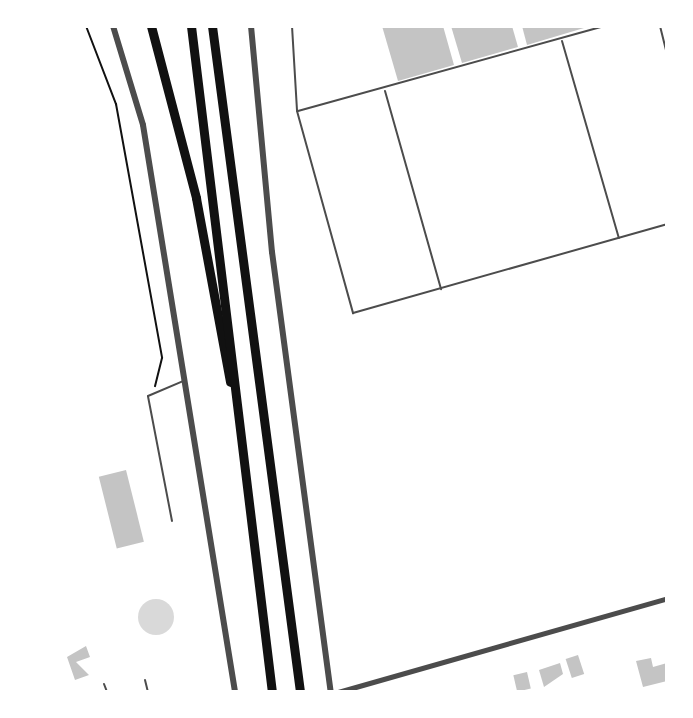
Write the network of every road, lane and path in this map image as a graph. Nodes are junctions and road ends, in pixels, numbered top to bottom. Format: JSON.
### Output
{"nodes":[{"id":1,"x":86,"y":26,"type":"edge"},
{"id":2,"x":113,"y":26,"type":"edge"},
{"id":3,"x":151,"y":26,"type":"edge"},
{"id":4,"x":191,"y":26,"type":"edge"},
{"id":5,"x":212,"y":26,"type":"edge"},
{"id":6,"x":251,"y":26,"type":"edge"},
{"id":7,"x":292,"y":26,"type":"edge"},
{"id":8,"x":604,"y":26,"type":"edge"},
{"id":9,"x":660,"y":26,"type":"edge"},
{"id":10,"x":562,"y":40,"type":"junction"},
{"id":11,"x":667,"y":54,"type":"edge"},
{"id":12,"x":385,"y":90,"type":"junction"},
{"id":13,"x":297,"y":111,"type":"junction"},
{"id":14,"x":667,"y":224,"type":"edge"},
{"id":15,"x":619,"y":238,"type":"junction"},
{"id":16,"x":441,"y":289,"type":"junction"},
{"id":17,"x":184,"y":380,"type":"junction"},
{"id":18,"x":155,"y":393,"type":"junction"},
{"id":19,"x":245,"y":466,"type":"junction"},
{"id":20,"x":172,"y":521,"type":"dead end"},
{"id":21,"x":667,"y":598,"type":"edge"},
{"id":22,"x":145,"y":680,"type":"dead end"},
{"id":23,"x":104,"y":684,"type":"dead end"},
{"id":24,"x":107,"y":692,"type":"edge"},
{"id":25,"x":148,"y":692,"type":"edge"},
{"id":26,"x":235,"y":692,"type":"edge"},
{"id":27,"x":272,"y":692,"type":"edge"},
{"id":28,"x":300,"y":692,"type":"edge"},
{"id":29,"x":331,"y":692,"type":"edge"},
{"id":30,"x":338,"y":692,"type":"edge"}],
"edges":[{"from":1,"to":18,"type":"path"},
{"from":2,"to":17,"type":"street"},
{"from":3,"to":19,"type":"highway"},
{"from":4,"to":19,"type":"highway"},
{"from":5,"to":28,"type":"highway"},
{"from":6,"to":29,"type":"street"},
{"from":7,"to":13,"type":"lane"},
{"from":8,"to":10,"type":"lane"},
{"from":9,"to":11,"type":"lane"},
{"from":10,"to":12,"type":"lane"},
{"from":10,"to":15,"type":"lane"},
{"from":12,"to":13,"type":"lane"},
{"from":12,"to":16,"type":"lane"},
{"from":13,"to":16,"type":"lane"},
{"from":14,"to":15,"type":"lane"},
{"from":15,"to":16,"type":"lane"},
{"from":17,"to":18,"type":"lane"},
{"from":17,"to":26,"type":"street"},
{"from":18,"to":20,"type":"lane"},
{"from":19,"to":27,"type":"highway"},
{"from":21,"to":30,"type":"street"},
{"from":22,"to":25,"type":"lane"},
{"from":23,"to":24,"type":"lane"}]}
